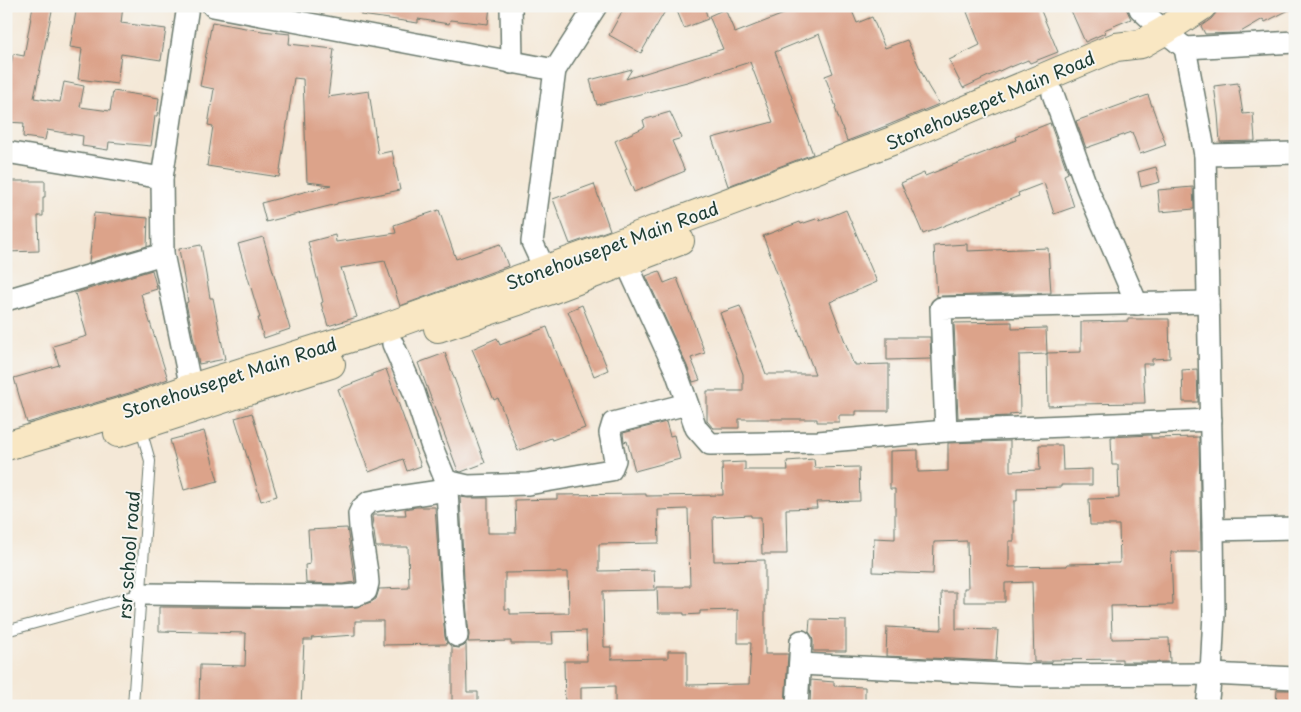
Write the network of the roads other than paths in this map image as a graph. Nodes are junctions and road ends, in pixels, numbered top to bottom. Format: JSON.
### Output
{"nodes":[{"id":1,"x":188,"y":6,"type":"edge"},
{"id":2,"x":213,"y":6,"type":"edge"},
{"id":3,"x":511,"y":6,"type":"edge"},
{"id":4,"x":596,"y":6,"type":"edge"},
{"id":5,"x":1139,"y":6,"type":"edge"},
{"id":6,"x":1202,"y":6,"type":"edge"},
{"id":7,"x":1153,"y":38,"type":"junction"},
{"id":8,"x":1295,"y":42,"type":"edge"},
{"id":9,"x":1185,"y":48,"type":"junction"},
{"id":10,"x":512,"y":63,"type":"junction"},
{"id":11,"x":555,"y":70,"type":"junction"},
{"id":12,"x":1053,"y":94,"type":"junction"},
{"id":13,"x":1003,"y":105,"type":"junction"},
{"id":14,"x":6,"y":152,"type":"edge"},
{"id":15,"x":1295,"y":153,"type":"edge"},
{"id":16,"x":1205,"y":155,"type":"junction"},
{"id":17,"x":162,"y":178,"type":"junction"},
{"id":18,"x":622,"y":252,"type":"junction"},
{"id":19,"x":164,"y":254,"type":"junction"},
{"id":20,"x":548,"y":280,"type":"junction"},
{"id":21,"x":6,"y":300,"type":"edge"},
{"id":22,"x":1208,"y":302,"type":"junction"},
{"id":23,"x":1137,"y":304,"type":"junction"},
{"id":24,"x":437,"y":318,"type":"junction"},
{"id":25,"x":393,"y":344,"type":"junction"},
{"id":26,"x":194,"y":398,"type":"junction"},
{"id":27,"x":686,"y":404,"type":"junction"},
{"id":28,"x":137,"y":417,"type":"junction"},
{"id":29,"x":1211,"y":420,"type":"junction"},
{"id":30,"x":946,"y":430,"type":"junction"},
{"id":31,"x":6,"y":446,"type":"edge"},
{"id":32,"x":6,"y":465,"type":"edge"},
{"id":33,"x":446,"y":486,"type":"junction"},
{"id":34,"x":1295,"y":528,"type":"edge"},
{"id":35,"x":1213,"y":530,"type":"junction"},
{"id":36,"x":141,"y":594,"type":"junction"},
{"id":37,"x":6,"y":631,"type":"edge"},
{"id":38,"x":457,"y":636,"type":"dead end"},
{"id":39,"x":801,"y":641,"type":"dead end"},
{"id":40,"x":800,"y":664,"type":"junction"},
{"id":41,"x":1211,"y":674,"type":"junction"},
{"id":42,"x":1295,"y":678,"type":"edge"},
{"id":43,"x":133,"y":706,"type":"edge"},
{"id":44,"x":797,"y":706,"type":"edge"},
{"id":45,"x":1207,"y":706,"type":"edge"}],
"edges":[{"from":1,"to":17,"type":"street"},
{"from":2,"to":10,"type":"street"},
{"from":3,"to":10,"type":"street"},
{"from":4,"to":11,"type":"street"},
{"from":5,"to":7,"type":"street"},
{"from":6,"to":7,"type":"main road","name":"Stonehousepet Main Road"},
{"from":7,"to":9,"type":"street"},
{"from":7,"to":12,"type":"main road"},
{"from":7,"to":13,"type":"main road","name":"Stonehousepet Main Road"},
{"from":8,"to":9,"type":"street"},
{"from":9,"to":16,"type":"street"},
{"from":10,"to":11,"type":"street"},
{"from":11,"to":20,"type":"street"},
{"from":12,"to":13,"type":"main road"},
{"from":12,"to":23,"type":"street"},
{"from":13,"to":18,"type":"main road","name":"Stonehousepet Main Road"},
{"from":14,"to":17,"type":"street"},
{"from":15,"to":16,"type":"street"},
{"from":16,"to":22,"type":"street"},
{"from":17,"to":19,"type":"street"},
{"from":18,"to":20,"type":"main road","name":"Stonehousepet Main Road"},
{"from":18,"to":27,"type":"street"},
{"from":19,"to":21,"type":"street"},
{"from":19,"to":26,"type":"street"},
{"from":20,"to":24,"type":"main road","name":"Stonehousepet Main Road"},
{"from":22,"to":23,"type":"street"},
{"from":22,"to":29,"type":"street"},
{"from":23,"to":30,"type":"street"},
{"from":24,"to":25,"type":"main road"},
{"from":24,"to":26,"type":"main road","name":"Stonehousepet Main Road"},
{"from":25,"to":26,"type":"main road"},
{"from":25,"to":33,"type":"street"},
{"from":26,"to":28,"type":"main road","name":"Stonehousepet Main Road"},
{"from":27,"to":30,"type":"street"},
{"from":27,"to":33,"type":"street"},
{"from":28,"to":31,"type":"main road","name":"Stonehousepet Main Road"},
{"from":28,"to":32,"type":"main road"},
{"from":28,"to":36,"type":"lane","name":"rsr school road"},
{"from":29,"to":30,"type":"street"},
{"from":29,"to":35,"type":"street"},
{"from":33,"to":36,"type":"street"},
{"from":33,"to":38,"type":"street"},
{"from":34,"to":35,"type":"street"},
{"from":35,"to":41,"type":"street"},
{"from":36,"to":37,"type":"lane"},
{"from":36,"to":43,"type":"lane","name":"rsr school road"},
{"from":39,"to":40,"type":"street"},
{"from":40,"to":41,"type":"street"},
{"from":40,"to":44,"type":"street"},
{"from":41,"to":42,"type":"street"},
{"from":41,"to":45,"type":"street"}]}
